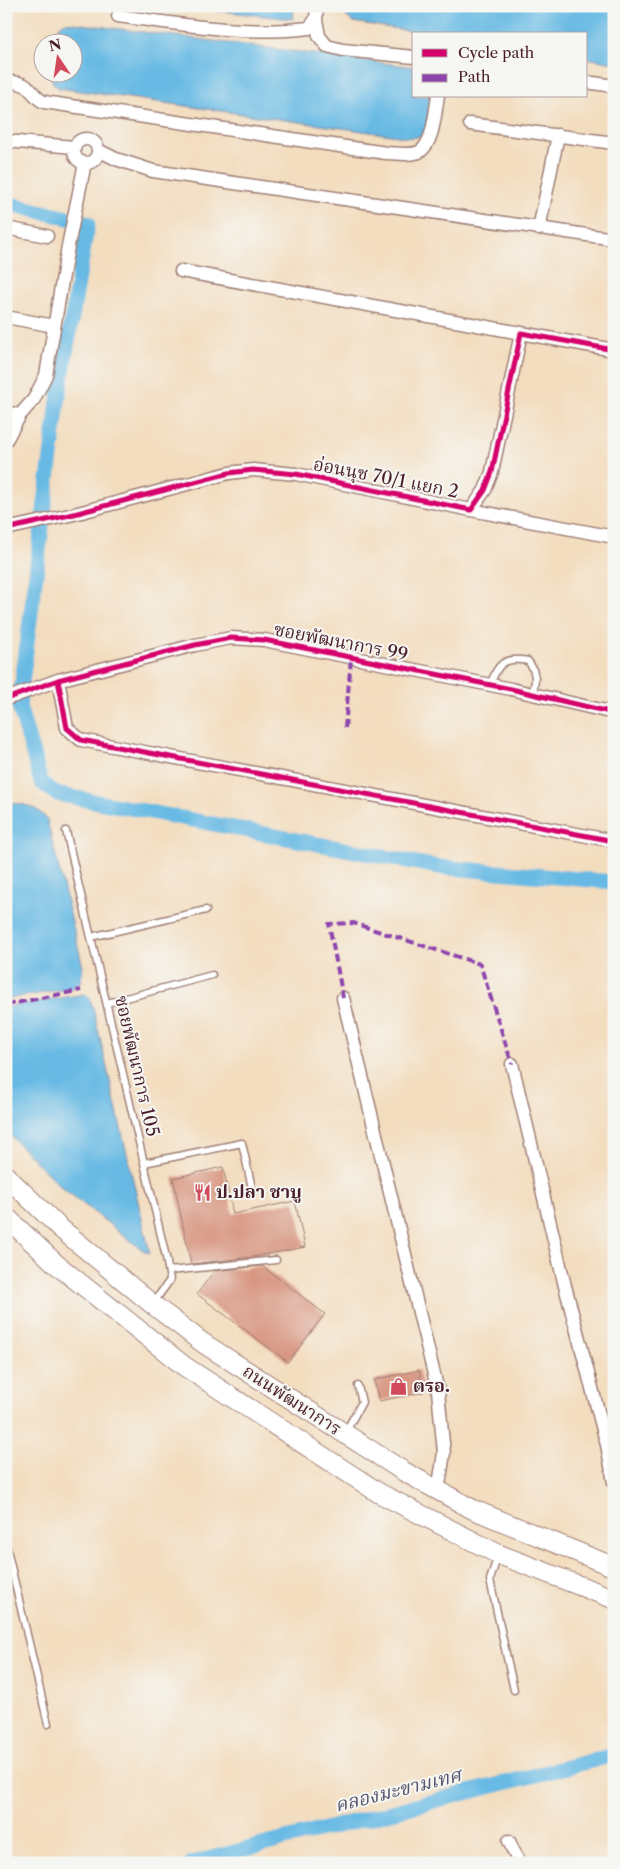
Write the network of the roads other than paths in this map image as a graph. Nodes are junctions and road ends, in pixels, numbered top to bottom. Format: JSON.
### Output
{"nodes":[{"id":1,"x":316,"y":13,"type":"edge"},
{"id":2,"x":118,"y":16,"type":"dead end"},
{"id":3,"x":412,"y":57,"type":"edge"},
{"id":4,"x":6,"y":81,"type":"edge"},
{"id":5,"x":588,"y":82,"type":"edge"},
{"id":6,"x":614,"y":86,"type":"edge"},
{"id":7,"x":438,"y":98,"type":"edge"},
{"id":8,"x":470,"y":124,"type":"dead end"},
{"id":9,"x":558,"y":135,"type":"junction"},
{"id":10,"x":6,"y":141,"type":"edge"},
{"id":11,"x":614,"y":143,"type":"edge"},
{"id":12,"x":74,"y":147,"type":"junction"},
{"id":13,"x":98,"y":150,"type":"junction"},
{"id":14,"x":85,"y":163,"type":"junction"},
{"id":15,"x":6,"y":228,"type":"edge"},
{"id":16,"x":539,"y":229,"type":"junction"},
{"id":17,"x":46,"y":236,"type":"dead end"},
{"id":18,"x":614,"y":239,"type":"edge"},
{"id":19,"x":181,"y":271,"type":"dead end"},
{"id":20,"x":6,"y":317,"type":"edge"},
{"id":21,"x":54,"y":326,"type":"junction"},
{"id":22,"x":521,"y":333,"type":"junction"},
{"id":23,"x":614,"y":350,"type":"edge"},
{"id":24,"x":6,"y":412,"type":"edge"},
{"id":25,"x":20,"y":415,"type":"junction"},
{"id":26,"x":6,"y":440,"type":"edge"},
{"id":27,"x":471,"y":510,"type":"junction"},
{"id":28,"x":6,"y":529,"type":"edge"},
{"id":29,"x":614,"y":537,"type":"edge"},
{"id":30,"x":58,"y":680,"type":"junction"},
{"id":31,"x":490,"y":686,"type":"junction"},
{"id":32,"x":532,"y":696,"type":"junction"},
{"id":33,"x":8,"y":698,"type":"edge"},
{"id":34,"x":614,"y":713,"type":"edge"},
{"id":35,"x":66,"y":830,"type":"dead end"},
{"id":36,"x":614,"y":841,"type":"edge"},
{"id":37,"x":206,"y":910,"type":"dead end"},
{"id":38,"x":91,"y":937,"type":"junction"},
{"id":39,"x":212,"y":975,"type":"dead end"},
{"id":40,"x":343,"y":998,"type":"dead end"},
{"id":41,"x":107,"y":1004,"type":"junction"},
{"id":42,"x":512,"y":1064,"type":"dead end"},
{"id":43,"x":144,"y":1163,"type":"junction"},
{"id":44,"x":6,"y":1176,"type":"edge"},
{"id":45,"x":252,"y":1188,"type":"dead end"},
{"id":46,"x":6,"y":1217,"type":"edge"},
{"id":47,"x":276,"y":1260,"type":"dead end"},
{"id":48,"x":169,"y":1271,"type":"junction"},
{"id":49,"x":152,"y":1304,"type":"junction"},
{"id":50,"x":358,"y":1386,"type":"dead end"},
{"id":51,"x":344,"y":1434,"type":"junction"},
{"id":52,"x":614,"y":1482,"type":"edge"},
{"id":53,"x":438,"y":1491,"type":"junction"},
{"id":54,"x":6,"y":1545,"type":"edge"},
{"id":55,"x":498,"y":1554,"type":"junction"},
{"id":56,"x":614,"y":1567,"type":"edge"},
{"id":57,"x":614,"y":1599,"type":"edge"},
{"id":58,"x":514,"y":1690,"type":"dead end"},
{"id":59,"x":48,"y":1724,"type":"dead end"},
{"id":60,"x":509,"y":1841,"type":"dead end"},
{"id":61,"x":519,"y":1863,"type":"edge"}],
"edges":[{"from":1,"to":2,"type":"street"},
{"from":1,"to":3,"type":"street"},
{"from":4,"to":7,"type":"street"},
{"from":5,"to":6,"type":"street"},
{"from":8,"to":9,"type":"street"},
{"from":9,"to":11,"type":"street"},
{"from":9,"to":16,"type":"street"},
{"from":10,"to":12,"type":"street"},
{"from":12,"to":13,"type":"street"},
{"from":12,"to":14,"type":"street"},
{"from":13,"to":14,"type":"street"},
{"from":13,"to":16,"type":"street"},
{"from":14,"to":21,"type":"street"},
{"from":15,"to":17,"type":"street"},
{"from":16,"to":18,"type":"street"},
{"from":19,"to":22,"type":"street"},
{"from":20,"to":21,"type":"street"},
{"from":21,"to":25,"type":"street"},
{"from":22,"to":23,"type":"street"},
{"from":22,"to":27,"type":"street","name":"อ่อนนุช 70/1 แยก 2"},
{"from":24,"to":25,"type":"street"},
{"from":25,"to":26,"type":"street"},
{"from":27,"to":28,"type":"street","name":"อ่อนนุช 70/1 แยก 2"},
{"from":27,"to":29,"type":"street"},
{"from":30,"to":31,"type":"street","name":"ซอยพัฒนาการ 99"},
{"from":30,"to":33,"type":"street","name":"ซอยพัฒนาการ 99"},
{"from":30,"to":36,"type":"street"},
{"from":31,"to":32,"type":"street","name":"ซอยพัฒนาการ 99"},
{"from":31,"to":32,"type":"lane"},
{"from":32,"to":34,"type":"street","name":"ซอยพัฒนาการ 99"},
{"from":35,"to":38,"type":"lane","name":"ซอยพัฒนาการ 105"},
{"from":37,"to":38,"type":"lane"},
{"from":38,"to":41,"type":"lane","name":"ซอยพัฒนาการ 105"},
{"from":39,"to":41,"type":"lane"},
{"from":40,"to":53,"type":"street"},
{"from":41,"to":43,"type":"lane","name":"ซอยพัฒนาการ 105"},
{"from":42,"to":52,"type":"street"},
{"from":43,"to":45,"type":"lane"},
{"from":43,"to":48,"type":"lane","name":"ซอยพัฒนาการ 105"},
{"from":44,"to":49,"type":"main road","name":"ถนนพัฒนาการ"},
{"from":46,"to":55,"type":"main road","name":"ถนนพัฒนาการ"},
{"from":47,"to":48,"type":"lane"},
{"from":48,"to":49,"type":"lane"},
{"from":49,"to":51,"type":"main road","name":"ถนนพัฒนาการ"},
{"from":50,"to":51,"type":"lane"},
{"from":51,"to":53,"type":"main road","name":"ถนนพัฒนาการ"},
{"from":53,"to":56,"type":"main road","name":"ถนนพัฒนาการ"},
{"from":54,"to":59,"type":"lane"},
{"from":55,"to":57,"type":"main road","name":"ถนนพัฒนาการ"},
{"from":55,"to":58,"type":"lane"},
{"from":60,"to":61,"type":"street"}]}
